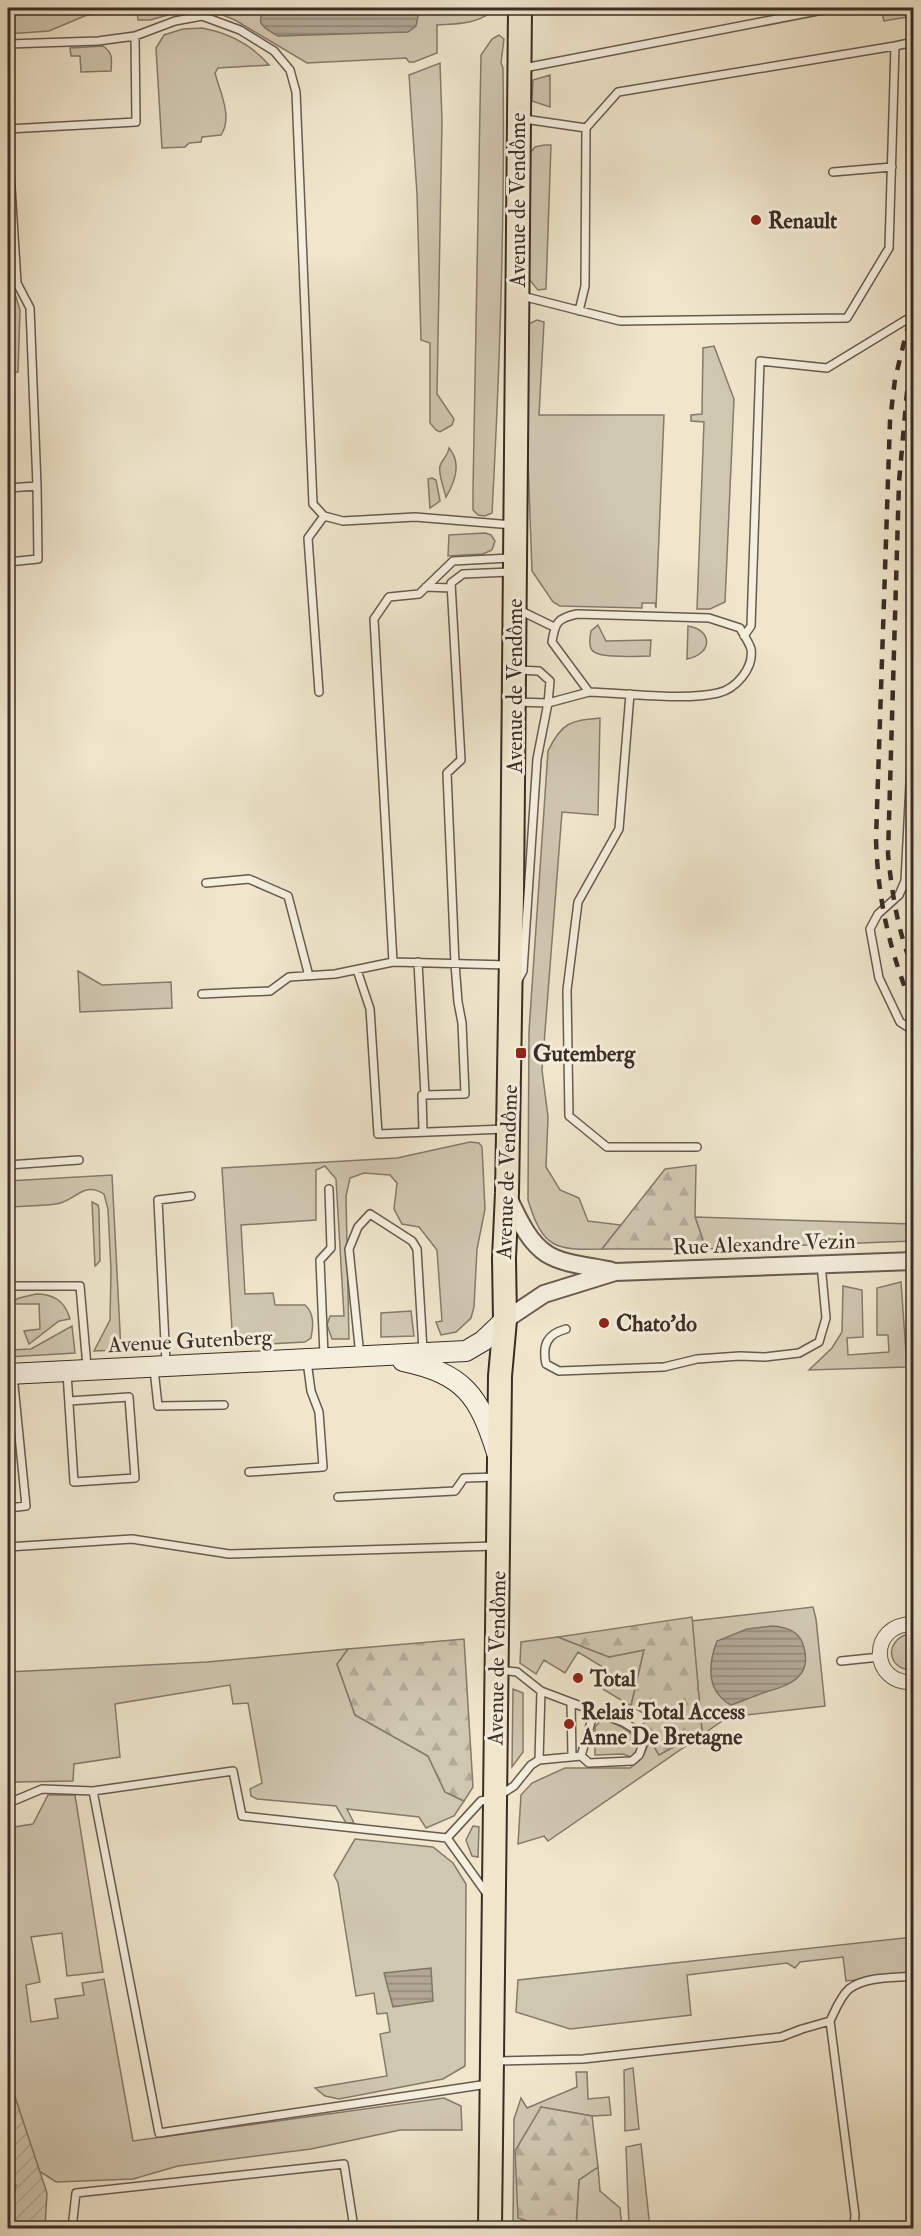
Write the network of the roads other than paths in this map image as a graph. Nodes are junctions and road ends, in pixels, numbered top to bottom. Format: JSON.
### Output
{"nodes":[{"id":1,"x":520,"y":8,"type":"edge"},
{"id":2,"x":833,"y":8,"type":"edge"},
{"id":3,"x":135,"y":36,"type":"junction"},
{"id":4,"x":914,"y":42,"type":"edge"},
{"id":5,"x":8,"y":44,"type":"edge"},
{"id":6,"x":895,"y":46,"type":"junction"},
{"id":7,"x":518,"y":69,"type":"junction"},
{"id":8,"x":517,"y":118,"type":"junction"},
{"id":9,"x":586,"y":128,"type":"junction"},
{"id":10,"x":8,"y":129,"type":"edge"},
{"id":11,"x":8,"y":140,"type":"edge"},
{"id":12,"x":892,"y":167,"type":"junction"},
{"id":13,"x":833,"y":172,"type":"dead end"},
{"id":14,"x":516,"y":294,"type":"junction"},
{"id":15,"x":579,"y":311,"type":"junction"},
{"id":16,"x":914,"y":315,"type":"edge"},
{"id":17,"x":37,"y":486,"type":"junction"},
{"id":18,"x":8,"y":488,"type":"edge"},
{"id":19,"x":324,"y":516,"type":"junction"},
{"id":20,"x":515,"y":525,"type":"junction"},
{"id":21,"x":8,"y":562,"type":"edge"},
{"id":22,"x":515,"y":565,"type":"junction"},
{"id":23,"x":426,"y":587,"type":"junction"},
{"id":24,"x":451,"y":588,"type":"junction"},
{"id":25,"x":514,"y":608,"type":"junction"},
{"id":26,"x":554,"y":627,"type":"junction"},
{"id":27,"x":744,"y":636,"type":"junction"},
{"id":28,"x":514,"y":670,"type":"junction"},
{"id":29,"x":319,"y":692,"type":"dead end"},
{"id":30,"x":589,"y":692,"type":"junction"},
{"id":31,"x":630,"y":694,"type":"junction"},
{"id":32,"x":513,"y":702,"type":"junction"},
{"id":33,"x":548,"y":703,"type":"junction"},
{"id":34,"x":914,"y":706,"type":"edge"},
{"id":35,"x":206,"y":883,"type":"dead end"},
{"id":36,"x":393,"y":962,"type":"junction"},
{"id":37,"x":418,"y":962,"type":"junction"},
{"id":38,"x":456,"y":963,"type":"junction"},
{"id":39,"x":511,"y":965,"type":"junction"},
{"id":40,"x":357,"y":970,"type":"junction"},
{"id":41,"x":309,"y":976,"type":"junction"},
{"id":42,"x":202,"y":994,"type":"dead end"},
{"id":43,"x":510,"y":994,"type":"junction"},
{"id":44,"x":914,"y":1031,"type":"edge"},
{"id":45,"x":425,"y":1095,"type":"junction"},
{"id":46,"x":508,"y":1129,"type":"junction"},
{"id":47,"x":423,"y":1132,"type":"junction"},
{"id":48,"x":697,"y":1148,"type":"dead end"},
{"id":49,"x":79,"y":1160,"type":"dead end"},
{"id":50,"x":8,"y":1165,"type":"edge"},
{"id":51,"x":329,"y":1189,"type":"dead end"},
{"id":52,"x":507,"y":1193,"type":"junction"},
{"id":53,"x":191,"y":1196,"type":"dead end"},
{"id":54,"x":914,"y":1262,"type":"edge"},
{"id":55,"x":821,"y":1264,"type":"junction"},
{"id":56,"x":615,"y":1272,"type":"junction"},
{"id":57,"x":8,"y":1286,"type":"edge"},
{"id":58,"x":505,"y":1320,"type":"junction"},
{"id":59,"x":566,"y":1329,"type":"dead end"},
{"id":60,"x":424,"y":1353,"type":"junction"},
{"id":61,"x":367,"y":1355,"type":"junction"},
{"id":62,"x":315,"y":1358,"type":"junction"},
{"id":63,"x":160,"y":1366,"type":"junction"},
{"id":64,"x":87,"y":1370,"type":"junction"},
{"id":65,"x":66,"y":1371,"type":"junction"},
{"id":66,"x":10,"y":1374,"type":"edge"},
{"id":67,"x":69,"y":1401,"type":"junction"},
{"id":68,"x":224,"y":1405,"type":"dead end"},
{"id":69,"x":249,"y":1472,"type":"dead end"},
{"id":70,"x":499,"y":1476,"type":"junction"},
{"id":71,"x":338,"y":1497,"type":"dead end"},
{"id":72,"x":8,"y":1508,"type":"edge"},
{"id":73,"x":8,"y":1546,"type":"edge"},
{"id":74,"x":497,"y":1546,"type":"junction"},
{"id":75,"x":914,"y":1624,"type":"edge"},
{"id":76,"x":880,"y":1657,"type":"junction"},
{"id":77,"x":841,"y":1661,"type":"dead end"},
{"id":78,"x":497,"y":1669,"type":"junction"},
{"id":79,"x":914,"y":1682,"type":"edge"},
{"id":80,"x":541,"y":1691,"type":"junction"},
{"id":81,"x":571,"y":1703,"type":"junction"},
{"id":82,"x":594,"y":1712,"type":"junction"},
{"id":83,"x":581,"y":1756,"type":"junction"},
{"id":84,"x":572,"y":1757,"type":"junction"},
{"id":85,"x":539,"y":1760,"type":"junction"},
{"id":86,"x":93,"y":1791,"type":"junction"},
{"id":87,"x":495,"y":1798,"type":"junction"},
{"id":88,"x":11,"y":1802,"type":"dead end"},
{"id":89,"x":447,"y":1838,"type":"junction"},
{"id":90,"x":494,"y":1903,"type":"junction"},
{"id":91,"x":914,"y":1976,"type":"edge"},
{"id":92,"x":830,"y":2021,"type":"junction"},
{"id":93,"x":491,"y":2072,"type":"junction"},
{"id":94,"x":72,"y":2229,"type":"edge"},
{"id":95,"x":354,"y":2229,"type":"edge"},
{"id":96,"x":490,"y":2229,"type":"edge"},
{"id":97,"x":854,"y":2229,"type":"edge"}],
"edges":[{"from":1,"to":7,"type":"main road","name":"Avenue de Vendôme"},
{"from":2,"to":7,"type":"lane"},
{"from":3,"to":5,"type":"lane"},
{"from":3,"to":10,"type":"lane"},
{"from":3,"to":19,"type":"lane"},
{"from":4,"to":6,"type":"lane"},
{"from":6,"to":9,"type":"lane"},
{"from":6,"to":12,"type":"lane"},
{"from":7,"to":8,"type":"main road","name":"Avenue de Vendôme"},
{"from":8,"to":9,"type":"lane"},
{"from":8,"to":14,"type":"main road","name":"Avenue de Vendôme"},
{"from":9,"to":15,"type":"lane"},
{"from":11,"to":17,"type":"lane"},
{"from":12,"to":13,"type":"lane"},
{"from":12,"to":15,"type":"lane"},
{"from":14,"to":15,"type":"lane"},
{"from":14,"to":20,"type":"main road","name":"Avenue de Vendôme"},
{"from":16,"to":27,"type":"lane"},
{"from":17,"to":18,"type":"lane"},
{"from":17,"to":21,"type":"lane"},
{"from":19,"to":20,"type":"lane"},
{"from":19,"to":29,"type":"lane"},
{"from":20,"to":22,"type":"main road","name":"Avenue de Vendôme"},
{"from":22,"to":23,"type":"lane"},
{"from":22,"to":24,"type":"lane"},
{"from":22,"to":25,"type":"main road","name":"Avenue de Vendôme"},
{"from":23,"to":24,"type":"lane"},
{"from":23,"to":36,"type":"lane"},
{"from":24,"to":38,"type":"lane"},
{"from":25,"to":26,"type":"lane"},
{"from":25,"to":28,"type":"main road","name":"Avenue de Vendôme"},
{"from":26,"to":27,"type":"lane"},
{"from":26,"to":30,"type":"lane"},
{"from":27,"to":31,"type":"lane"},
{"from":28,"to":32,"type":"main road","name":"Avenue de Vendôme"},
{"from":28,"to":33,"type":"lane"},
{"from":30,"to":31,"type":"lane"},
{"from":30,"to":33,"type":"lane"},
{"from":31,"to":48,"type":"lane"},
{"from":32,"to":33,"type":"lane"},
{"from":32,"to":39,"type":"main road","name":"Avenue de Vendôme"},
{"from":33,"to":43,"type":"lane"},
{"from":34,"to":44,"type":"lane"},
{"from":35,"to":41,"type":"lane"},
{"from":36,"to":37,"type":"lane"},
{"from":36,"to":40,"type":"lane"},
{"from":37,"to":38,"type":"lane"},
{"from":37,"to":45,"type":"lane"},
{"from":38,"to":39,"type":"lane"},
{"from":38,"to":45,"type":"lane"},
{"from":39,"to":43,"type":"main road","name":"Avenue de Vendôme"},
{"from":40,"to":41,"type":"lane"},
{"from":40,"to":47,"type":"lane"},
{"from":41,"to":42,"type":"lane"},
{"from":43,"to":46,"type":"main road","name":"Avenue de Vendôme"},
{"from":45,"to":47,"type":"lane"},
{"from":46,"to":47,"type":"lane"},
{"from":46,"to":52,"type":"main road","name":"Avenue de Vendôme"},
{"from":49,"to":50,"type":"lane"},
{"from":51,"to":62,"type":"lane"},
{"from":52,"to":56,"type":"street","name":"Rue Alexandre Vezin"},
{"from":52,"to":58,"type":"main road","name":"Avenue de Vendôme"},
{"from":53,"to":63,"type":"lane"},
{"from":54,"to":55,"type":"street","name":"Rue Alexandre Vezin"},
{"from":55,"to":56,"type":"street","name":"Rue Alexandre Vezin"},
{"from":55,"to":59,"type":"lane"},
{"from":56,"to":58,"type":"street","name":"Rue Alexandre Vezin"},
{"from":57,"to":64,"type":"lane"},
{"from":58,"to":60,"type":"main road","name":"Avenue Gutenberg"},
{"from":58,"to":70,"type":"main road","name":"Avenue de Vendôme"},
{"from":60,"to":61,"type":"main road","name":"Avenue Gutenberg"},
{"from":60,"to":61,"type":"lane"},
{"from":61,"to":62,"type":"main road","name":"Avenue Gutenberg"},
{"from":61,"to":70,"type":"main road","name":"Avenue Gutenberg"},
{"from":62,"to":63,"type":"main road","name":"Avenue Gutenberg"},
{"from":62,"to":69,"type":"lane"},
{"from":63,"to":64,"type":"main road","name":"Avenue Gutenberg"},
{"from":63,"to":68,"type":"lane"},
{"from":64,"to":65,"type":"main road","name":"Avenue Gutenberg"},
{"from":65,"to":66,"type":"main road","name":"Avenue Gutenberg"},
{"from":65,"to":67,"type":"lane"},
{"from":66,"to":72,"type":"lane"},
{"from":67,"to":67,"type":"lane"},
{"from":70,"to":71,"type":"lane"},
{"from":70,"to":74,"type":"main road","name":"Avenue de Vendôme"},
{"from":73,"to":74,"type":"lane"},
{"from":74,"to":78,"type":"main road","name":"Avenue de Vendôme"},
{"from":75,"to":76,"type":"street"},
{"from":76,"to":77,"type":"lane"},
{"from":76,"to":79,"type":"street"},
{"from":78,"to":80,"type":"lane"},
{"from":78,"to":87,"type":"main road","name":"Avenue de Vendôme"},
{"from":80,"to":81,"type":"lane"},
{"from":80,"to":85,"type":"lane"},
{"from":81,"to":82,"type":"lane"},
{"from":81,"to":84,"type":"lane"},
{"from":82,"to":83,"type":"lane"},
{"from":82,"to":83,"type":"lane"},
{"from":83,"to":84,"type":"lane"},
{"from":84,"to":85,"type":"lane"},
{"from":85,"to":87,"type":"lane"},
{"from":86,"to":88,"type":"lane"},
{"from":86,"to":89,"type":"lane"},
{"from":86,"to":93,"type":"lane"},
{"from":87,"to":89,"type":"lane"},
{"from":87,"to":90,"type":"main road","name":"Avenue de Vendôme"},
{"from":89,"to":90,"type":"lane"},
{"from":90,"to":93,"type":"main road","name":"Avenue de Vendôme"},
{"from":91,"to":92,"type":"lane"},
{"from":92,"to":93,"type":"lane"},
{"from":92,"to":97,"type":"lane"},
{"from":93,"to":96,"type":"main road","name":"Avenue de Vendôme"},
{"from":94,"to":95,"type":"lane"}]}
